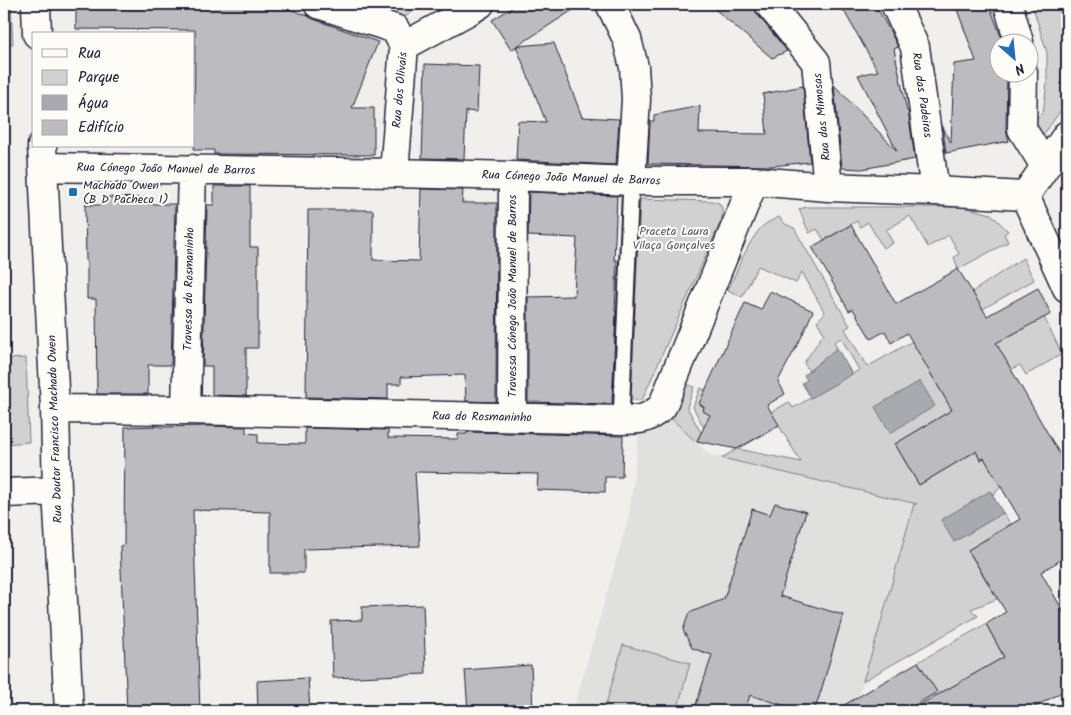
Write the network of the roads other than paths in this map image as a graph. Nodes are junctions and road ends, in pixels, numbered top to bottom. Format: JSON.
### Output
{"nodes":[{"id":1,"x":36,"y":4,"type":"edge"},
{"id":2,"x":318,"y":4,"type":"edge"},
{"id":3,"x":610,"y":4,"type":"edge"},
{"id":4,"x":769,"y":4,"type":"edge"},
{"id":5,"x":895,"y":4,"type":"edge"},
{"id":6,"x":1008,"y":4,"type":"edge"},
{"id":7,"x":471,"y":6,"type":"edge"},
{"id":8,"x":37,"y":32,"type":"edge"},
{"id":9,"x":1016,"y":32,"type":"edge"},
{"id":10,"x":404,"y":46,"type":"junction"},
{"id":11,"x":1023,"y":82,"type":"edge"},
{"id":12,"x":1067,"y":135,"type":"edge"},
{"id":13,"x":43,"y":157,"type":"edge"},
{"id":14,"x":1045,"y":166,"type":"junction"},
{"id":15,"x":192,"y":169,"type":"junction"},
{"id":16,"x":394,"y":173,"type":"junction"},
{"id":17,"x":512,"y":176,"type":"junction"},
{"id":18,"x":631,"y":181,"type":"junction"},
{"id":19,"x":754,"y":181,"type":"junction"},
{"id":20,"x":828,"y":187,"type":"junction"},
{"id":21,"x":936,"y":191,"type":"junction"},
{"id":22,"x":1025,"y":196,"type":"junction"},
{"id":23,"x":1067,"y":288,"type":"edge"},
{"id":24,"x":55,"y":409,"type":"junction"},
{"id":25,"x":186,"y":410,"type":"junction"},
{"id":26,"x":512,"y":417,"type":"junction"},
{"id":27,"x":621,"y":420,"type":"junction"},
{"id":28,"x":57,"y":491,"type":"junction"},
{"id":29,"x":4,"y":494,"type":"edge"},
{"id":30,"x":69,"y":711,"type":"edge"}],
"edges":[{"from":1,"to":8,"type":"street"},
{"from":2,"to":10,"type":"street","name":"Rua dos Olivais"},
{"from":3,"to":18,"type":"street"},
{"from":4,"to":20,"type":"street","name":"Rua das Mimosas"},
{"from":5,"to":21,"type":"street","name":"Rua das Padeiras"},
{"from":6,"to":9,"type":"street"},
{"from":7,"to":10,"type":"street"},
{"from":10,"to":16,"type":"street","name":"Rua dos Olivais"},
{"from":11,"to":14,"type":"street"},
{"from":12,"to":14,"type":"street"},
{"from":13,"to":15,"type":"street","name":"Rua Cónego João Manuel de Barros"},
{"from":13,"to":24,"type":"street","name":"Rua Doutor Francisco Machado Owen"},
{"from":14,"to":22,"type":"street"},
{"from":15,"to":16,"type":"street","name":"Rua Cónego João Manuel de Barros"},
{"from":15,"to":25,"type":"street","name":"Travessa do Rosmaninho"},
{"from":16,"to":17,"type":"street","name":"Rua Cónego João Manuel de Barros"},
{"from":17,"to":18,"type":"street","name":"Rua Cónego João Manuel de Barros"},
{"from":17,"to":26,"type":"street","name":"Travessa Cónego João Manuel de Barros"},
{"from":18,"to":19,"type":"street","name":"Rua Cónego João Manuel de Barros"},
{"from":18,"to":27,"type":"lane"},
{"from":19,"to":20,"type":"street","name":"Rua Cónego João Manuel de Barros"},
{"from":19,"to":27,"type":"street","name":"Rua do Rosmaninho"},
{"from":20,"to":21,"type":"street","name":"Rua Cónego João Manuel de Barros"},
{"from":21,"to":22,"type":"street","name":"Rua Cónego João Manuel de Barros"},
{"from":22,"to":23,"type":"street"},
{"from":24,"to":25,"type":"street","name":"Rua do Rosmaninho"},
{"from":24,"to":28,"type":"street","name":"Rua Doutor Francisco Machado Owen"},
{"from":25,"to":26,"type":"street","name":"Rua do Rosmaninho"},
{"from":26,"to":27,"type":"street","name":"Rua do Rosmaninho"},
{"from":28,"to":29,"type":"street"},
{"from":28,"to":30,"type":"street","name":"Rua Doutor Francisco Machado Owen"}]}
